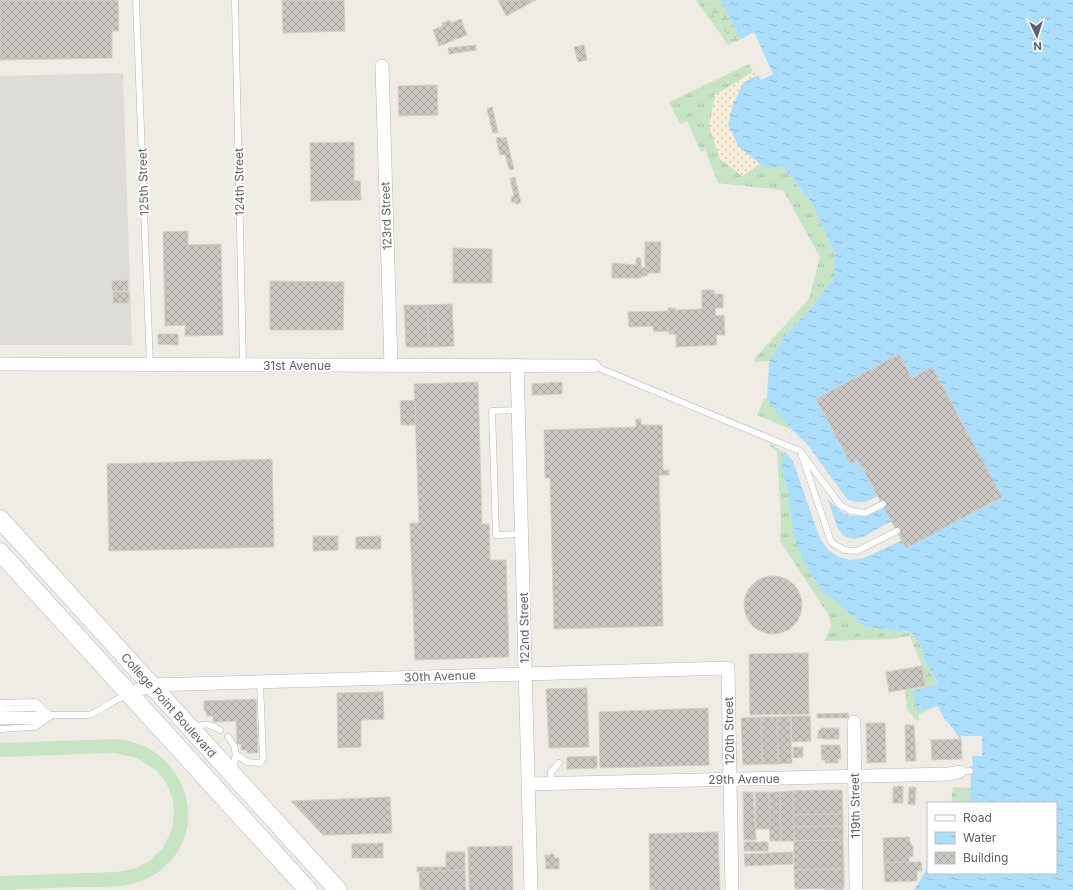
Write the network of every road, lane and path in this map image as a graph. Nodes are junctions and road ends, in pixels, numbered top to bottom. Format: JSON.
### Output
{"nodes":[{"id":1,"x":136,"y":0,"type":"edge"},
{"id":2,"x":235,"y":0,"type":"edge"},
{"id":3,"x":382,"y":66,"type":"dead end"},
{"id":4,"x":0,"y":364,"type":"edge"},
{"id":5,"x":150,"y":365,"type":"junction"},
{"id":6,"x":243,"y":365,"type":"junction"},
{"id":7,"x":391,"y":365,"type":"junction"},
{"id":8,"x":517,"y":365,"type":"junction"},
{"id":9,"x":594,"y":366,"type":"joint"},
{"id":10,"x":518,"y":410,"type":"junction"},
{"id":11,"x":800,"y":451,"type":"junction"},
{"id":12,"x":882,"y":504,"type":"dead end"},
{"id":13,"x":0,"y":519,"type":"edge"},
{"id":14,"x":897,"y":531,"type":"dead end"},
{"id":15,"x":522,"y":534,"type":"junction"},
{"id":16,"x":0,"y":552,"type":"edge"},
{"id":17,"x":728,"y":668,"type":"joint"},
{"id":18,"x":525,"y":674,"type":"junction"},
{"id":19,"x":260,"y":682,"type":"junction"},
{"id":20,"x":151,"y":685,"type":"junction"},
{"id":21,"x":129,"y":694,"type":"junction"},
{"id":22,"x":0,"y":703,"type":"edge"},
{"id":23,"x":0,"y":709,"type":"edge"},
{"id":24,"x":0,"y":715,"type":"edge"},
{"id":25,"x":50,"y":716,"type":"junction"},
{"id":26,"x":0,"y":721,"type":"edge"},
{"id":27,"x":854,"y":722,"type":"dead end"},
{"id":28,"x":0,"y":729,"type":"edge"},
{"id":29,"x":191,"y":729,"type":"junction"},
{"id":30,"x":220,"y":730,"type":"dead end"},
{"id":31,"x":228,"y":737,"type":"dead end"},
{"id":32,"x":559,"y":763,"type":"dead end"},
{"id":33,"x":233,"y":764,"type":"junction"},
{"id":34,"x":965,"y":772,"type":"dead end"},
{"id":35,"x":854,"y":777,"type":"junction"},
{"id":36,"x":730,"y":778,"type":"junction"},
{"id":37,"x":551,"y":783,"type":"junction"},
{"id":38,"x":528,"y":784,"type":"junction"},
{"id":39,"x":308,"y":890,"type":"edge"},
{"id":40,"x":338,"y":890,"type":"edge"},
{"id":41,"x":531,"y":890,"type":"edge"},
{"id":42,"x":732,"y":890,"type":"edge"},
{"id":43,"x":856,"y":890,"type":"edge"}],
"edges":[{"from":1,"to":5,"type":"lane","name":"125th Street"},
{"from":2,"to":6,"type":"lane","name":"124th Street"},
{"from":3,"to":7,"type":"street","name":"123rd Street"},
{"from":4,"to":5,"type":"street","name":"31st Avenue"},
{"from":5,"to":6,"type":"street","name":"31st Avenue"},
{"from":6,"to":7,"type":"street","name":"31st Avenue"},
{"from":7,"to":8,"type":"street","name":"31st Avenue"},
{"from":8,"to":9,"type":"street","name":"31st Avenue"},
{"from":8,"to":10,"type":"street","name":"122nd Street"},
{"from":9,"to":11,"type":"lane"},
{"from":10,"to":15,"type":"street","name":"122nd Street"},
{"from":10,"to":15,"type":"lane"},
{"from":11,"to":12,"type":"lane"},
{"from":11,"to":14,"type":"lane"},
{"from":13,"to":20,"type":"main road","name":"College Point Boulevard"},
{"from":15,"to":18,"type":"street","name":"122nd Street"},
{"from":16,"to":21,"type":"main road","name":"College Point Boulevard"},
{"from":17,"to":18,"type":"street","name":"30th Avenue"},
{"from":17,"to":36,"type":"street","name":"120th Street"},
{"from":18,"to":19,"type":"street","name":"30th Avenue"},
{"from":18,"to":38,"type":"street","name":"122nd Street"},
{"from":19,"to":20,"type":"street","name":"30th Avenue"},
{"from":19,"to":33,"type":"lane"},
{"from":20,"to":21,"type":"street"},
{"from":20,"to":29,"type":"main road","name":"College Point Boulevard"},
{"from":21,"to":25,"type":"lane"},
{"from":21,"to":39,"type":"main road","name":"College Point Boulevard"},
{"from":22,"to":25,"type":"lane"},
{"from":23,"to":25,"type":"lane"},
{"from":24,"to":25,"type":"lane"},
{"from":25,"to":26,"type":"lane"},
{"from":25,"to":28,"type":"lane"},
{"from":27,"to":35,"type":"street","name":"119th Street"},
{"from":29,"to":30,"type":"lane"},
{"from":29,"to":33,"type":"main road","name":"College Point Boulevard"},
{"from":31,"to":33,"type":"lane"},
{"from":32,"to":37,"type":"lane"},
{"from":33,"to":40,"type":"main road","name":"College Point Boulevard"},
{"from":34,"to":35,"type":"street","name":"29th Avenue"},
{"from":35,"to":36,"type":"street","name":"29th Avenue"},
{"from":35,"to":43,"type":"street","name":"119th Street"},
{"from":36,"to":37,"type":"street","name":"29th Avenue"},
{"from":36,"to":42,"type":"street","name":"120th Street"},
{"from":37,"to":38,"type":"street","name":"29th Avenue"},
{"from":38,"to":41,"type":"street","name":"122nd Street"}]}
